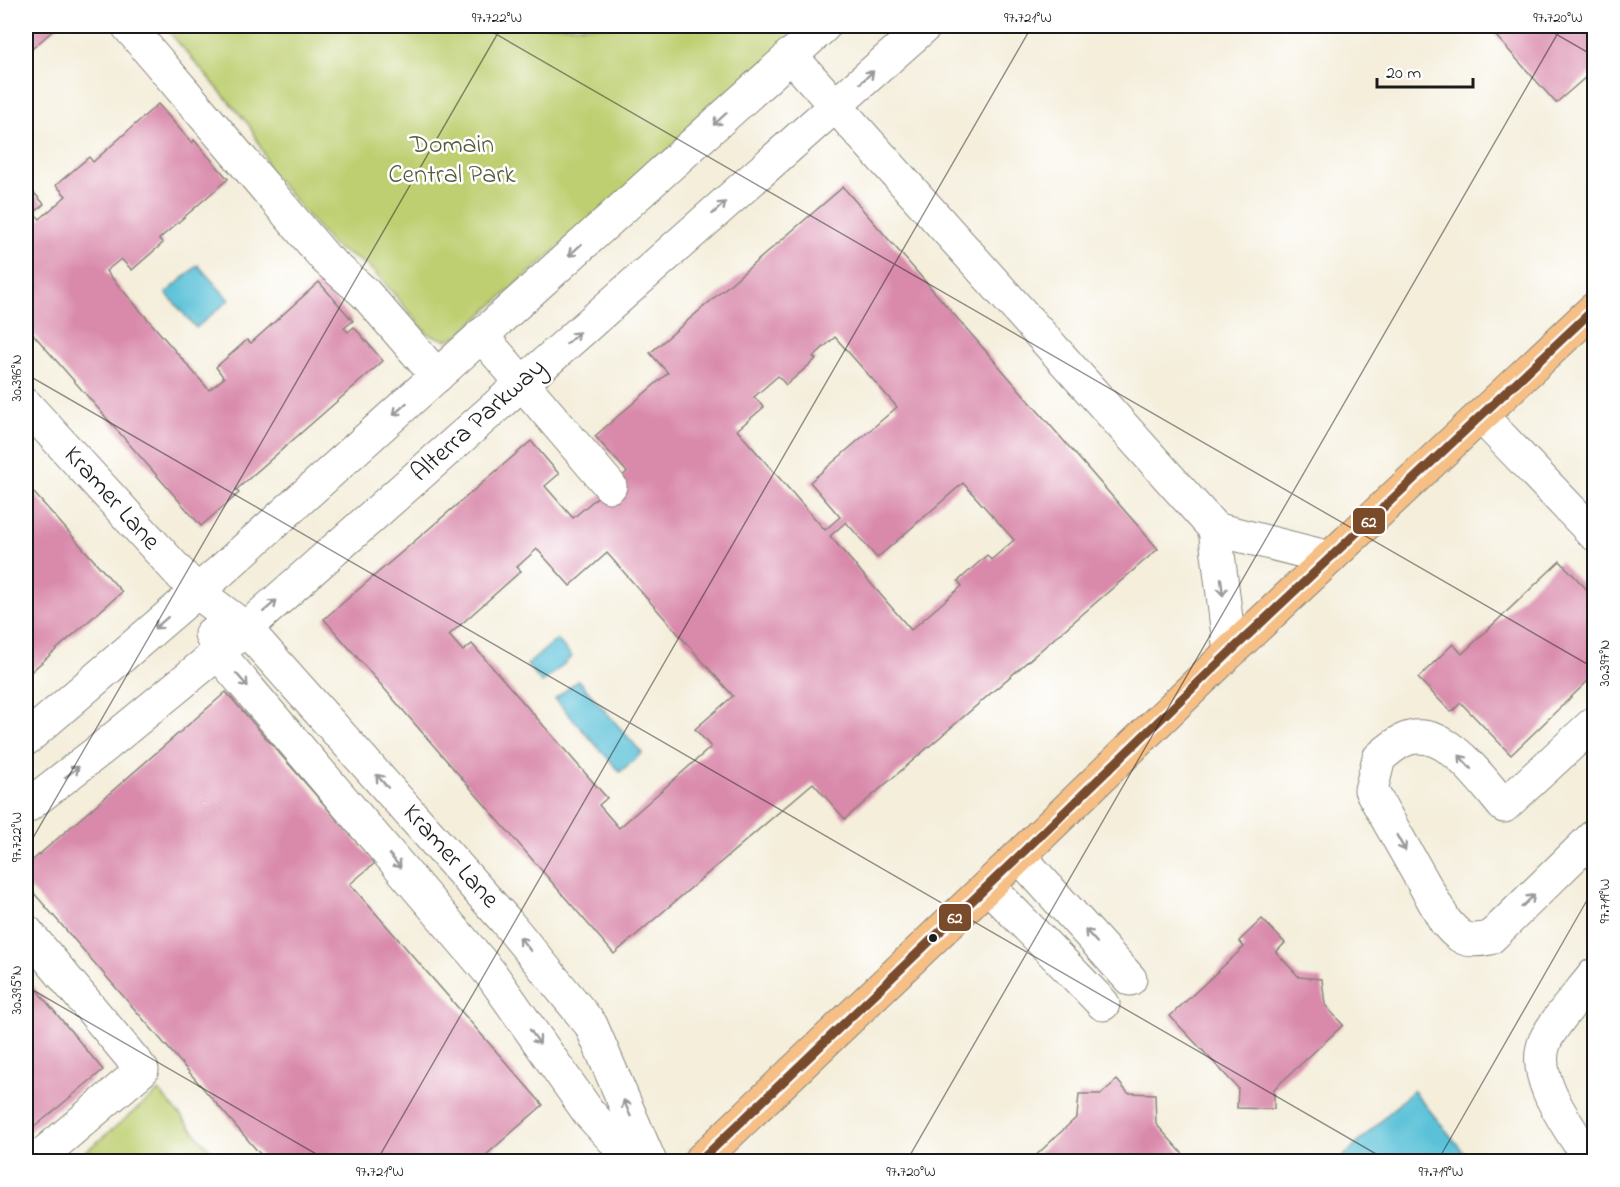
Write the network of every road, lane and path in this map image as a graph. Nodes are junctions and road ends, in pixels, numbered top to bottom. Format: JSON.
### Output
{"nodes":[{"id":1,"x":128,"y":26,"type":"edge"},
{"id":2,"x":825,"y":26,"type":"edge"},
{"id":3,"x":925,"y":26,"type":"edge"},
{"id":4,"x":790,"y":55,"type":"junction"},
{"id":5,"x":834,"y":106,"type":"junction"},
{"id":6,"x":1594,"y":309,"type":"edge"},
{"id":7,"x":481,"y":335,"type":"junction"},
{"id":8,"x":436,"y":376,"type":"junction"},
{"id":9,"x":522,"y":383,"type":"junction"},
{"id":10,"x":26,"y":405,"type":"edge"},
{"id":11,"x":1480,"y":416,"type":"junction"},
{"id":12,"x":610,"y":486,"type":"dead end"},
{"id":13,"x":1215,"y":529,"type":"junction"},
{"id":14,"x":1594,"y":534,"type":"edge"},
{"id":15,"x":1330,"y":558,"type":"junction"},
{"id":16,"x":196,"y":592,"type":"junction"},
{"id":17,"x":245,"y":628,"type":"junction"},
{"id":18,"x":1230,"y":652,"type":"junction"},
{"id":19,"x":218,"y":653,"type":"junction"},
{"id":20,"x":1594,"y":723,"type":"edge"},
{"id":21,"x":26,"y":739,"type":"edge"},
{"id":22,"x":26,"y":807,"type":"edge"},
{"id":23,"x":1594,"y":836,"type":"edge"},
{"id":24,"x":1019,"y":856,"type":"junction"},
{"id":25,"x":988,"y":886,"type":"junction"},
{"id":26,"x":26,"y":931,"type":"edge"},
{"id":27,"x":1594,"y":975,"type":"edge"},
{"id":28,"x":1130,"y":979,"type":"dead end"},
{"id":29,"x":1103,"y":1004,"type":"dead end"},
{"id":30,"x":34,"y":1161,"type":"edge"},
{"id":31,"x":634,"y":1161,"type":"edge"},
{"id":32,"x":650,"y":1161,"type":"edge"},
{"id":33,"x":699,"y":1161,"type":"edge"},
{"id":34,"x":1591,"y":1161,"type":"edge"}],
"edges":[{"from":1,"to":8,"type":"street"},
{"from":2,"to":4,"type":"street"},
{"from":5,"to":3,"type":"street","name":"Alterra Parkway","one_way":true},
{"from":4,"to":5,"type":"street"},
{"from":4,"to":7,"type":"street","one_way":true},
{"from":9,"to":5,"type":"street","name":"Alterra Parkway","one_way":true},
{"from":5,"to":13,"type":"street"},
{"from":6,"to":11,"type":"main road"},
{"from":7,"to":8,"type":"street"},
{"from":7,"to":9,"type":"street"},
{"from":8,"to":16,"type":"street","one_way":true},
{"from":9,"to":12,"type":"street"},
{"from":17,"to":9,"type":"street","name":"Alterra Parkway","one_way":true},
{"from":10,"to":16,"type":"street","name":"Kramer Lane"},
{"from":11,"to":14,"type":"street"},
{"from":11,"to":15,"type":"main road"},
{"from":13,"to":15,"type":"street"},
{"from":13,"to":18,"type":"street","one_way":true},
{"from":15,"to":18,"type":"main road"},
{"from":16,"to":17,"type":"street","name":"Kramer Lane"},
{"from":16,"to":19,"type":"street","name":"Kramer Lane"},
{"from":16,"to":21,"type":"street","one_way":true},
{"from":17,"to":19,"type":"street","name":"Alterra Parkway"},
{"from":32,"to":17,"type":"street","name":"Kramer Lane","one_way":true},
{"from":18,"to":24,"type":"main road"},
{"from":22,"to":19,"type":"street","name":"Alterra Parkway","one_way":true},
{"from":19,"to":31,"type":"street","name":"Kramer Lane","one_way":true},
{"from":20,"to":23,"type":"street","one_way":true},
{"from":24,"to":25,"type":"main road"},
{"from":28,"to":24,"type":"street","one_way":true},
{"from":25,"to":29,"type":"street"},
{"from":25,"to":33,"type":"main road"},
{"from":26,"to":30,"type":"street"},
{"from":27,"to":34,"type":"street"}]}
